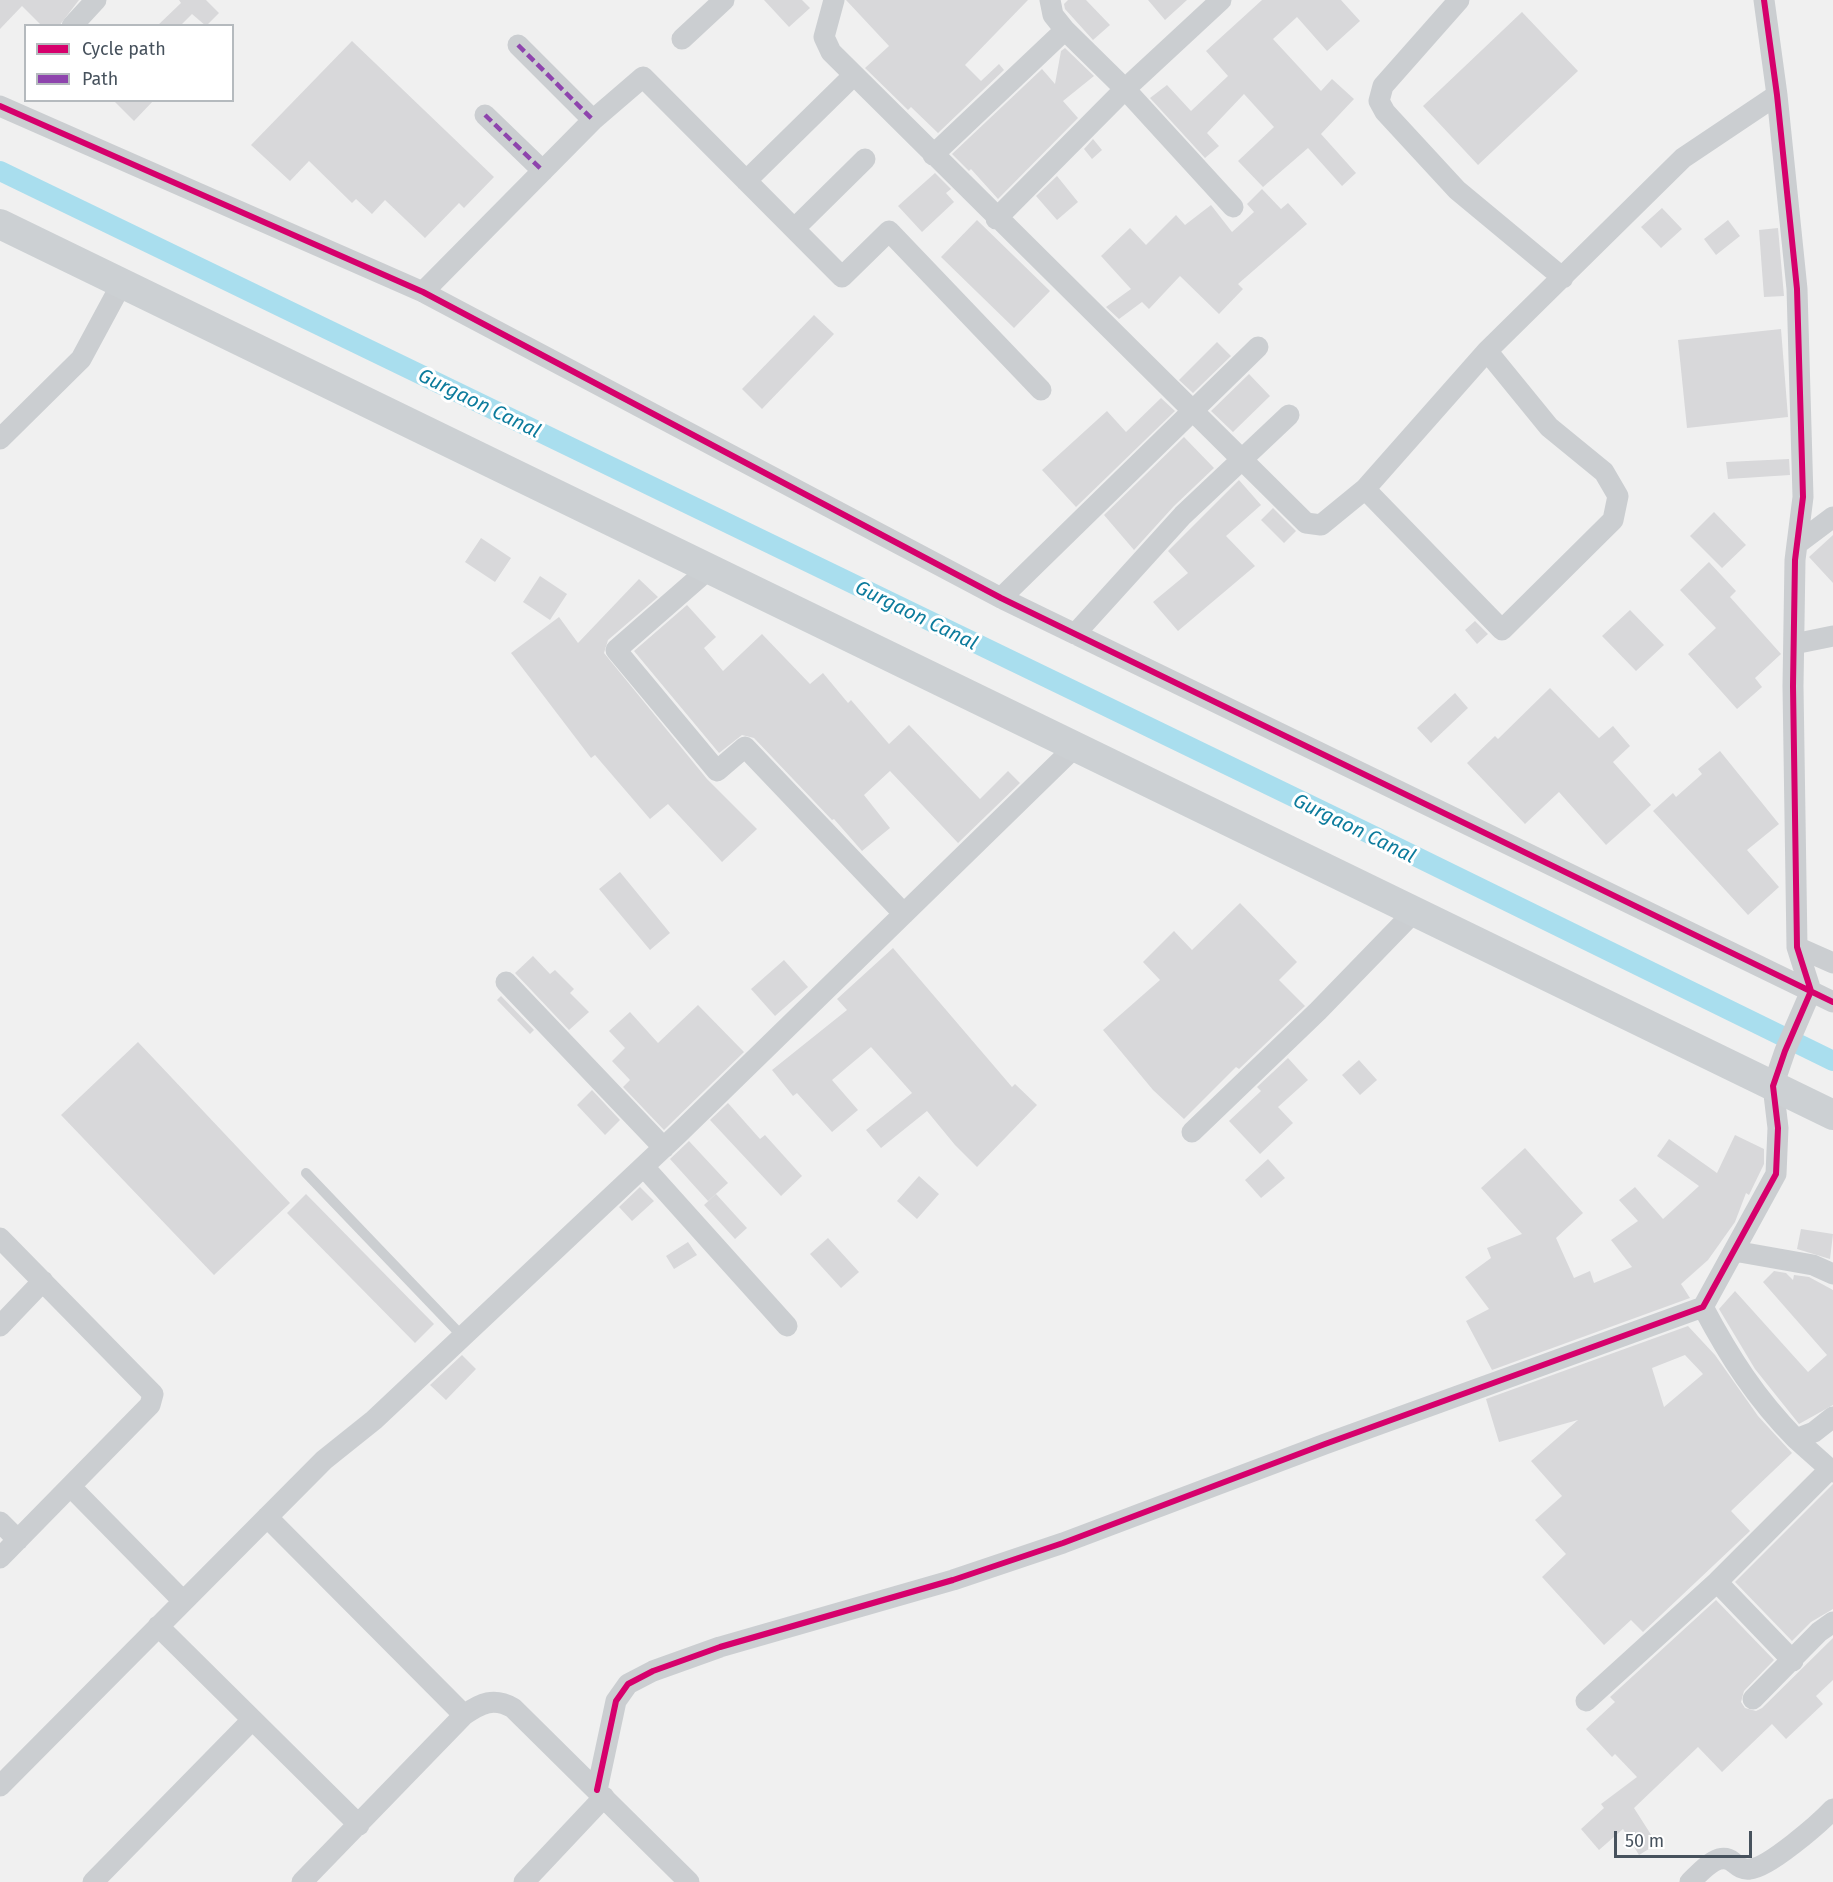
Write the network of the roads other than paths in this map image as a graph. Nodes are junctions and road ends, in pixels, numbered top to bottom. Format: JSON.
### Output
{"nodes":[{"id":1,"x":96,"y":0,"type":"edge"},
{"id":2,"x":724,"y":0,"type":"edge"},
{"id":3,"x":834,"y":0,"type":"edge"},
{"id":4,"x":1050,"y":0,"type":"edge"},
{"id":5,"x":1221,"y":0,"type":"edge"},
{"id":6,"x":1459,"y":0,"type":"edge"},
{"id":7,"x":1764,"y":0,"type":"edge"},
{"id":8,"x":74,"y":24,"type":"edge"},
{"id":9,"x":1065,"y":30,"type":"junction"},
{"id":10,"x":682,"y":39,"type":"dead end"},
{"id":11,"x":518,"y":45,"type":"dead end"},
{"id":12,"x":854,"y":75,"type":"junction"},
{"id":13,"x":1125,"y":88,"type":"junction"},
{"id":14,"x":1777,"y":95,"type":"junction"},
{"id":15,"x":0,"y":106,"type":"edge"},
{"id":16,"x":485,"y":116,"type":"dead end"},
{"id":17,"x":593,"y":120,"type":"junction"},
{"id":18,"x":933,"y":155,"type":"junction"},
{"id":19,"x":865,"y":159,"type":"dead end"},
{"id":20,"x":543,"y":171,"type":"junction"},
{"id":21,"x":746,"y":180,"type":"junction"},
{"id":22,"x":1233,"y":207,"type":"dead end"},
{"id":23,"x":996,"y":219,"type":"junction"},
{"id":24,"x":0,"y":224,"type":"edge"},
{"id":25,"x":794,"y":229,"type":"junction"},
{"id":26,"x":1563,"y":278,"type":"junction"},
{"id":27,"x":122,"y":283,"type":"junction"},
{"id":28,"x":423,"y":292,"type":"junction"},
{"id":29,"x":1258,"y":347,"type":"dead end"},
{"id":30,"x":1487,"y":351,"type":"junction"},
{"id":31,"x":1041,"y":390,"type":"dead end"},
{"id":32,"x":1194,"y":412,"type":"junction"},
{"id":33,"x":1289,"y":415,"type":"dead end"},
{"id":34,"x":0,"y":439,"type":"edge"},
{"id":35,"x":1240,"y":460,"type":"junction"},
{"id":36,"x":1365,"y":489,"type":"junction"},
{"id":37,"x":1833,"y":517,"type":"edge"},
{"id":38,"x":1797,"y":544,"type":"junction"},
{"id":39,"x":710,"y":568,"type":"junction"},
{"id":40,"x":1001,"y":598,"type":"junction"},
{"id":41,"x":1075,"y":634,"type":"junction"},
{"id":42,"x":1833,"y":636,"type":"edge"},
{"id":43,"x":1794,"y":644,"type":"junction"},
{"id":44,"x":1077,"y":746,"type":"junction"},
{"id":45,"x":1415,"y":911,"type":"junction"},
{"id":46,"x":904,"y":914,"type":"junction"},
{"id":47,"x":1797,"y":947,"type":"junction"},
{"id":48,"x":1833,"y":963,"type":"edge"},
{"id":49,"x":506,"y":982,"type":"dead end"},
{"id":50,"x":1811,"y":991,"type":"junction"},
{"id":51,"x":1833,"y":1002,"type":"edge"},
{"id":52,"x":1773,"y":1086,"type":"junction"},
{"id":53,"x":1833,"y":1115,"type":"edge"},
{"id":54,"x":1192,"y":1132,"type":"dead end"},
{"id":55,"x":664,"y":1148,"type":"junction"},
{"id":56,"x":644,"y":1167,"type":"junction"},
{"id":57,"x":306,"y":1173,"type":"dead end"},
{"id":58,"x":0,"y":1238,"type":"edge"},
{"id":59,"x":1734,"y":1251,"type":"junction"},
{"id":60,"x":1833,"y":1274,"type":"edge"},
{"id":61,"x":44,"y":1281,"type":"junction"},
{"id":62,"x":1703,"y":1307,"type":"junction"},
{"id":63,"x":0,"y":1326,"type":"edge"},
{"id":64,"x":787,"y":1326,"type":"dead end"},
{"id":65,"x":463,"y":1337,"type":"junction"},
{"id":66,"x":1833,"y":1417,"type":"edge"},
{"id":67,"x":1796,"y":1439,"type":"junction"},
{"id":68,"x":1831,"y":1471,"type":"edge"},
{"id":69,"x":71,"y":1486,"type":"junction"},
{"id":70,"x":267,"y":1516,"type":"junction"},
{"id":71,"x":0,"y":1522,"type":"edge"},
{"id":72,"x":18,"y":1540,"type":"junction"},
{"id":73,"x":0,"y":1557,"type":"edge"},
{"id":74,"x":1717,"y":1582,"type":"junction"},
{"id":75,"x":183,"y":1601,"type":"junction"},
{"id":76,"x":1833,"y":1622,"type":"edge"},
{"id":77,"x":158,"y":1626,"type":"junction"},
{"id":78,"x":1793,"y":1660,"type":"junction"},
{"id":79,"x":1753,"y":1699,"type":"dead end"},
{"id":80,"x":1586,"y":1701,"type":"dead end"},
{"id":81,"x":464,"y":1715,"type":"junction"},
{"id":82,"x":251,"y":1721,"type":"junction"},
{"id":83,"x":0,"y":1786,"type":"edge"},
{"id":84,"x":601,"y":1793,"type":"junction"},
{"id":85,"x":1833,"y":1809,"type":"edge"},
{"id":86,"x":358,"y":1825,"type":"junction"},
{"id":87,"x":93,"y":1882,"type":"edge"},
{"id":88,"x":302,"y":1882,"type":"edge"},
{"id":89,"x":524,"y":1882,"type":"edge"},
{"id":90,"x":689,"y":1882,"type":"edge"},
{"id":91,"x":1690,"y":1882,"type":"edge"}],
"edges":[{"from":1,"to":8,"type":"street"},
{"from":2,"to":10,"type":"street"},
{"from":3,"to":12,"type":"street"},
{"from":4,"to":9,"type":"street"},
{"from":5,"to":13,"type":"street"},
{"from":6,"to":26,"type":"street"},
{"from":7,"to":14,"type":"street"},
{"from":9,"to":13,"type":"street"},
{"from":9,"to":18,"type":"street"},
{"from":11,"to":17,"type":"street"},
{"from":12,"to":18,"type":"street"},
{"from":12,"to":21,"type":"street"},
{"from":13,"to":22,"type":"street"},
{"from":13,"to":23,"type":"street"},
{"from":14,"to":26,"type":"street"},
{"from":14,"to":38,"type":"street"},
{"from":15,"to":28,"type":"street"},
{"from":16,"to":20,"type":"street"},
{"from":17,"to":20,"type":"street"},
{"from":17,"to":21,"type":"street"},
{"from":18,"to":23,"type":"street"},
{"from":19,"to":25,"type":"street"},
{"from":20,"to":28,"type":"street"},
{"from":21,"to":25,"type":"street"},
{"from":23,"to":32,"type":"street"},
{"from":24,"to":27,"type":"street"},
{"from":25,"to":31,"type":"street"},
{"from":26,"to":30,"type":"street"},
{"from":27,"to":34,"type":"street"},
{"from":27,"to":39,"type":"street"},
{"from":28,"to":40,"type":"street"},
{"from":29,"to":32,"type":"street"},
{"from":30,"to":36,"type":"street"},
{"from":30,"to":36,"type":"street"},
{"from":32,"to":35,"type":"street"},
{"from":32,"to":40,"type":"street"},
{"from":33,"to":35,"type":"street"},
{"from":35,"to":36,"type":"street"},
{"from":35,"to":41,"type":"street"},
{"from":37,"to":38,"type":"street"},
{"from":38,"to":43,"type":"street"},
{"from":39,"to":44,"type":"street"},
{"from":39,"to":46,"type":"street"},
{"from":40,"to":41,"type":"street"},
{"from":41,"to":50,"type":"street"},
{"from":42,"to":43,"type":"street"},
{"from":43,"to":47,"type":"street"},
{"from":44,"to":45,"type":"street"},
{"from":44,"to":46,"type":"street"},
{"from":45,"to":52,"type":"street"},
{"from":45,"to":54,"type":"street"},
{"from":46,"to":55,"type":"street"},
{"from":47,"to":48,"type":"street"},
{"from":47,"to":50,"type":"street"},
{"from":49,"to":55,"type":"street"},
{"from":50,"to":51,"type":"street"},
{"from":50,"to":52,"type":"street"},
{"from":52,"to":53,"type":"street"},
{"from":52,"to":59,"type":"street"},
{"from":55,"to":56,"type":"street"},
{"from":56,"to":64,"type":"street"},
{"from":56,"to":65,"type":"street"},
{"from":57,"to":65,"type":"lane"},
{"from":58,"to":61,"type":"street"},
{"from":59,"to":60,"type":"street"},
{"from":59,"to":62,"type":"street"},
{"from":61,"to":63,"type":"street"},
{"from":61,"to":69,"type":"street"},
{"from":62,"to":67,"type":"street"},
{"from":62,"to":84,"type":"street"},
{"from":65,"to":70,"type":"street"},
{"from":66,"to":67,"type":"street"},
{"from":67,"to":68,"type":"street"},
{"from":68,"to":74,"type":"street"},
{"from":69,"to":72,"type":"street"},
{"from":69,"to":75,"type":"street"},
{"from":70,"to":75,"type":"street"},
{"from":70,"to":81,"type":"street"},
{"from":71,"to":72,"type":"street"},
{"from":72,"to":73,"type":"street"},
{"from":74,"to":78,"type":"street"},
{"from":74,"to":80,"type":"street"},
{"from":75,"to":77,"type":"street"},
{"from":76,"to":78,"type":"street"},
{"from":77,"to":82,"type":"street"},
{"from":77,"to":83,"type":"street"},
{"from":78,"to":79,"type":"street"},
{"from":81,"to":84,"type":"street"},
{"from":81,"to":86,"type":"street"},
{"from":82,"to":86,"type":"street"},
{"from":82,"to":87,"type":"street"},
{"from":84,"to":89,"type":"street"},
{"from":84,"to":90,"type":"street"},
{"from":85,"to":91,"type":"street"},
{"from":86,"to":88,"type":"street"}]}
